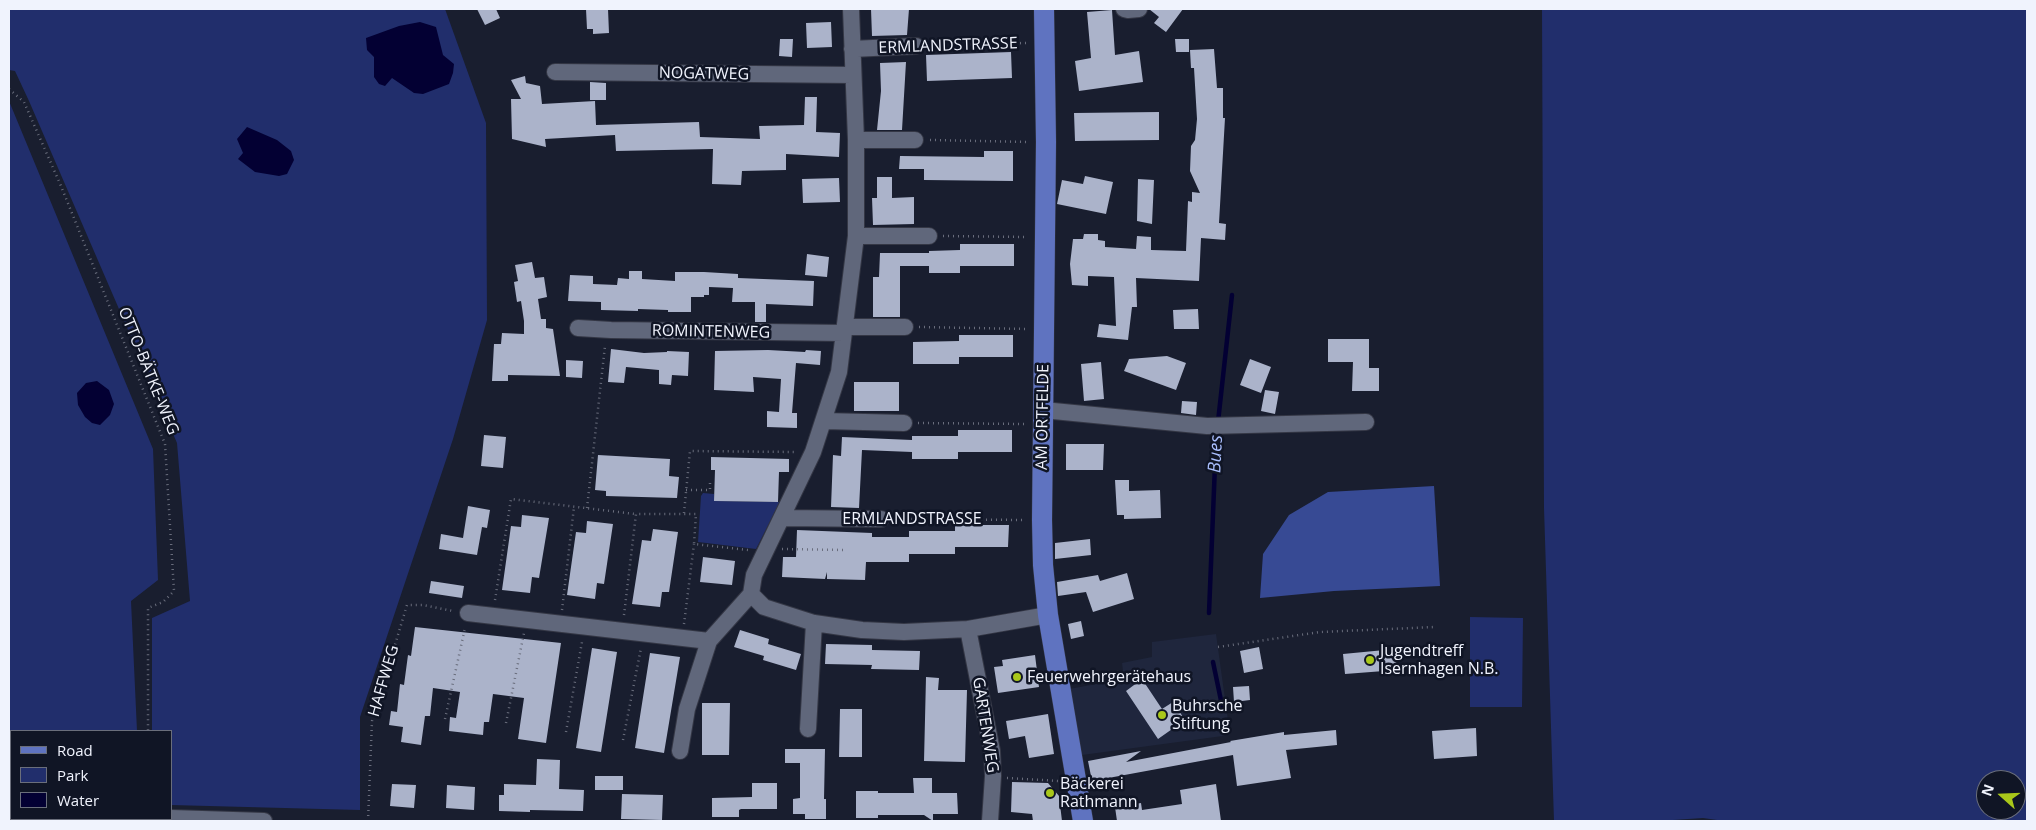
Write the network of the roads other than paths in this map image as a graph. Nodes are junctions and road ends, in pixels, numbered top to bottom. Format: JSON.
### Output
{"nodes":[{"id":1,"x":851,"y":9,"type":"edge"},
{"id":2,"x":1044,"y":9,"type":"edge"},
{"id":3,"x":1124,"y":9,"type":"edge"},
{"id":4,"x":1139,"y":9,"type":"edge"},
{"id":5,"x":916,"y":46,"type":"road end"},
{"id":6,"x":852,"y":49,"type":"junction"},
{"id":7,"x":555,"y":72,"type":"dead end"},
{"id":8,"x":853,"y":75,"type":"junction"},
{"id":9,"x":856,"y":140,"type":"junction"},
{"id":10,"x":915,"y":140,"type":"road end"},
{"id":11,"x":856,"y":236,"type":"junction"},
{"id":12,"x":929,"y":236,"type":"road end"},
{"id":13,"x":905,"y":327,"type":"road end"},
{"id":14,"x":578,"y":328,"type":"dead end"},
{"id":15,"x":845,"y":330,"type":"junction"},
{"id":16,"x":1043,"y":417,"type":"junction"},
{"id":17,"x":824,"y":421,"type":"junction"},
{"id":18,"x":1366,"y":422,"type":"dead end"},
{"id":19,"x":904,"y":423,"type":"road end"},
{"id":20,"x":782,"y":518,"type":"junction"},
{"id":21,"x":881,"y":519,"type":"road end"},
{"id":22,"x":751,"y":594,"type":"junction"},
{"id":23,"x":468,"y":614,"type":"road end"},
{"id":24,"x":1048,"y":615,"type":"junction"},
{"id":25,"x":814,"y":623,"type":"junction"},
{"id":26,"x":968,"y":629,"type":"junction"},
{"id":27,"x":710,"y":641,"type":"junction"},
{"id":28,"x":808,"y":729,"type":"dead end"},
{"id":29,"x":680,"y":751,"type":"dead end"},
{"id":30,"x":172,"y":818,"type":"edge"},
{"id":31,"x":264,"y":821,"type":"edge"},
{"id":32,"x":990,"y":821,"type":"edge"},
{"id":33,"x":1083,"y":821,"type":"edge"}],
"edges":[{"from":1,"to":6,"type":"street"},
{"from":2,"to":16,"type":"main road","name":"AM ORTFELDE"},
{"from":3,"to":4,"type":"street"},
{"from":5,"to":6,"type":"street","name":"ERMLANDSTRASSE"},
{"from":6,"to":8,"type":"street"},
{"from":7,"to":8,"type":"street","name":"NOGATWEG"},
{"from":8,"to":9,"type":"street"},
{"from":9,"to":10,"type":"street"},
{"from":9,"to":11,"type":"street"},
{"from":11,"to":12,"type":"street"},
{"from":11,"to":15,"type":"street"},
{"from":13,"to":15,"type":"street"},
{"from":14,"to":15,"type":"street","name":"ROMINTENWEG"},
{"from":15,"to":17,"type":"street"},
{"from":16,"to":18,"type":"street"},
{"from":16,"to":24,"type":"main road","name":"AM ORTFELDE"},
{"from":17,"to":19,"type":"street"},
{"from":17,"to":20,"type":"street"},
{"from":20,"to":21,"type":"street","name":"ERMLANDSTRASSE"},
{"from":20,"to":22,"type":"street"},
{"from":22,"to":25,"type":"street"},
{"from":22,"to":27,"type":"street"},
{"from":23,"to":27,"type":"street"},
{"from":24,"to":26,"type":"street"},
{"from":24,"to":33,"type":"main road","name":"AM ORTFELDE"},
{"from":25,"to":26,"type":"street"},
{"from":25,"to":28,"type":"street"},
{"from":26,"to":32,"type":"street","name":"GARTENWEG"},
{"from":27,"to":29,"type":"street"},
{"from":30,"to":31,"type":"street"}]}
